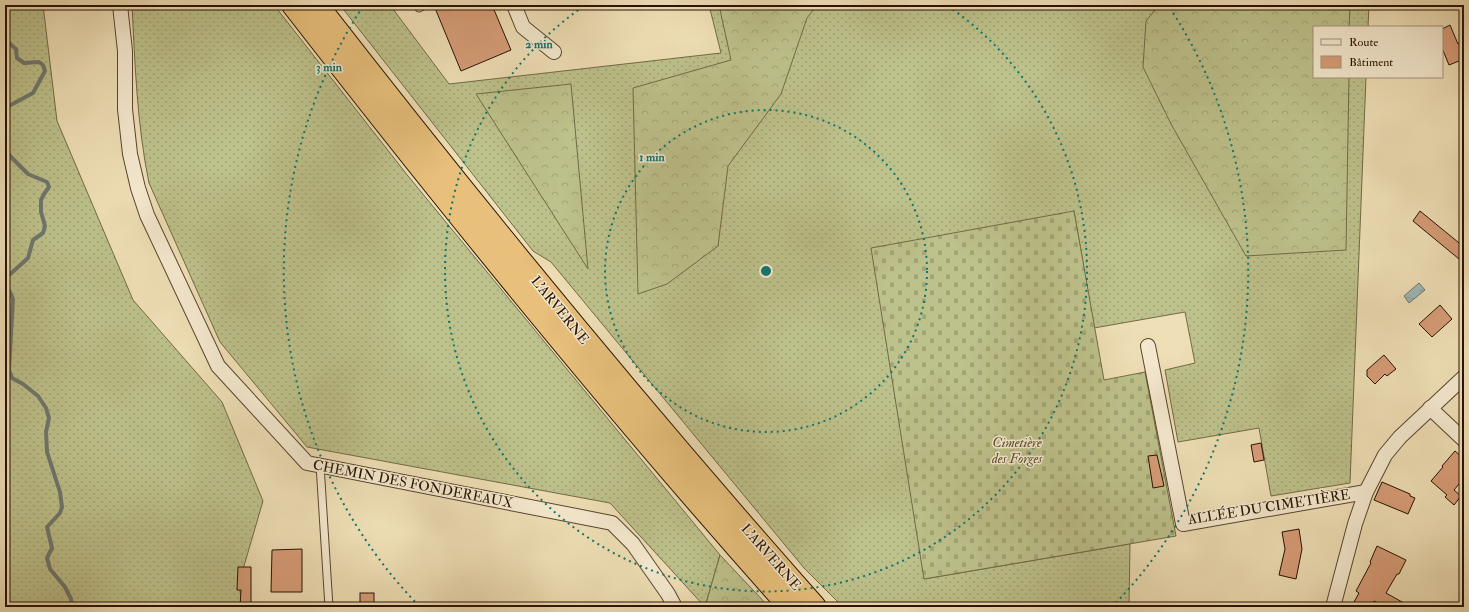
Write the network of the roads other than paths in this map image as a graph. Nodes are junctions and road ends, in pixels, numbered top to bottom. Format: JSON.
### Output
{"nodes":[{"id":1,"x":120,"y":5,"type":"edge"},
{"id":2,"x":293,"y":5,"type":"edge"},
{"id":3,"x":317,"y":5,"type":"edge"},
{"id":4,"x":418,"y":5,"type":"edge"},
{"id":5,"x":425,"y":5,"type":"edge"},
{"id":6,"x":514,"y":5,"type":"edge"},
{"id":7,"x":554,"y":52,"type":"dead end"},
{"id":8,"x":1148,"y":346,"type":"dead end"},
{"id":9,"x":1464,"y":377,"type":"edge"},
{"id":10,"x":1430,"y":408,"type":"junction"},
{"id":11,"x":1464,"y":440,"type":"edge"},
{"id":12,"x":320,"y":466,"type":"junction"},
{"id":13,"x":1366,"y":492,"type":"junction"},
{"id":14,"x":329,"y":607,"type":"edge"},
{"id":15,"x":674,"y":607,"type":"edge"},
{"id":16,"x":790,"y":607,"type":"edge"},
{"id":17,"x":815,"y":607,"type":"edge"},
{"id":18,"x":1333,"y":607,"type":"edge"}],
"edges":[{"from":1,"to":12,"type":"street","name":"CHEMIN DES FONDEREAUX"},
{"from":2,"to":16,"type":"highway","name":"L'ARVERNE"},
{"from":3,"to":17,"type":"highway","name":"L'ARVERNE"},
{"from":4,"to":5,"type":"lane"},
{"from":6,"to":7,"type":"street"},
{"from":8,"to":13,"type":"street","name":"ALLÉE DU CIMETIÈRE"},
{"from":9,"to":10,"type":"street"},
{"from":10,"to":11,"type":"street"},
{"from":10,"to":13,"type":"street"},
{"from":12,"to":14,"type":"lane"},
{"from":12,"to":15,"type":"street","name":"CHEMIN DES FONDEREAUX"},
{"from":13,"to":18,"type":"street"}]}
